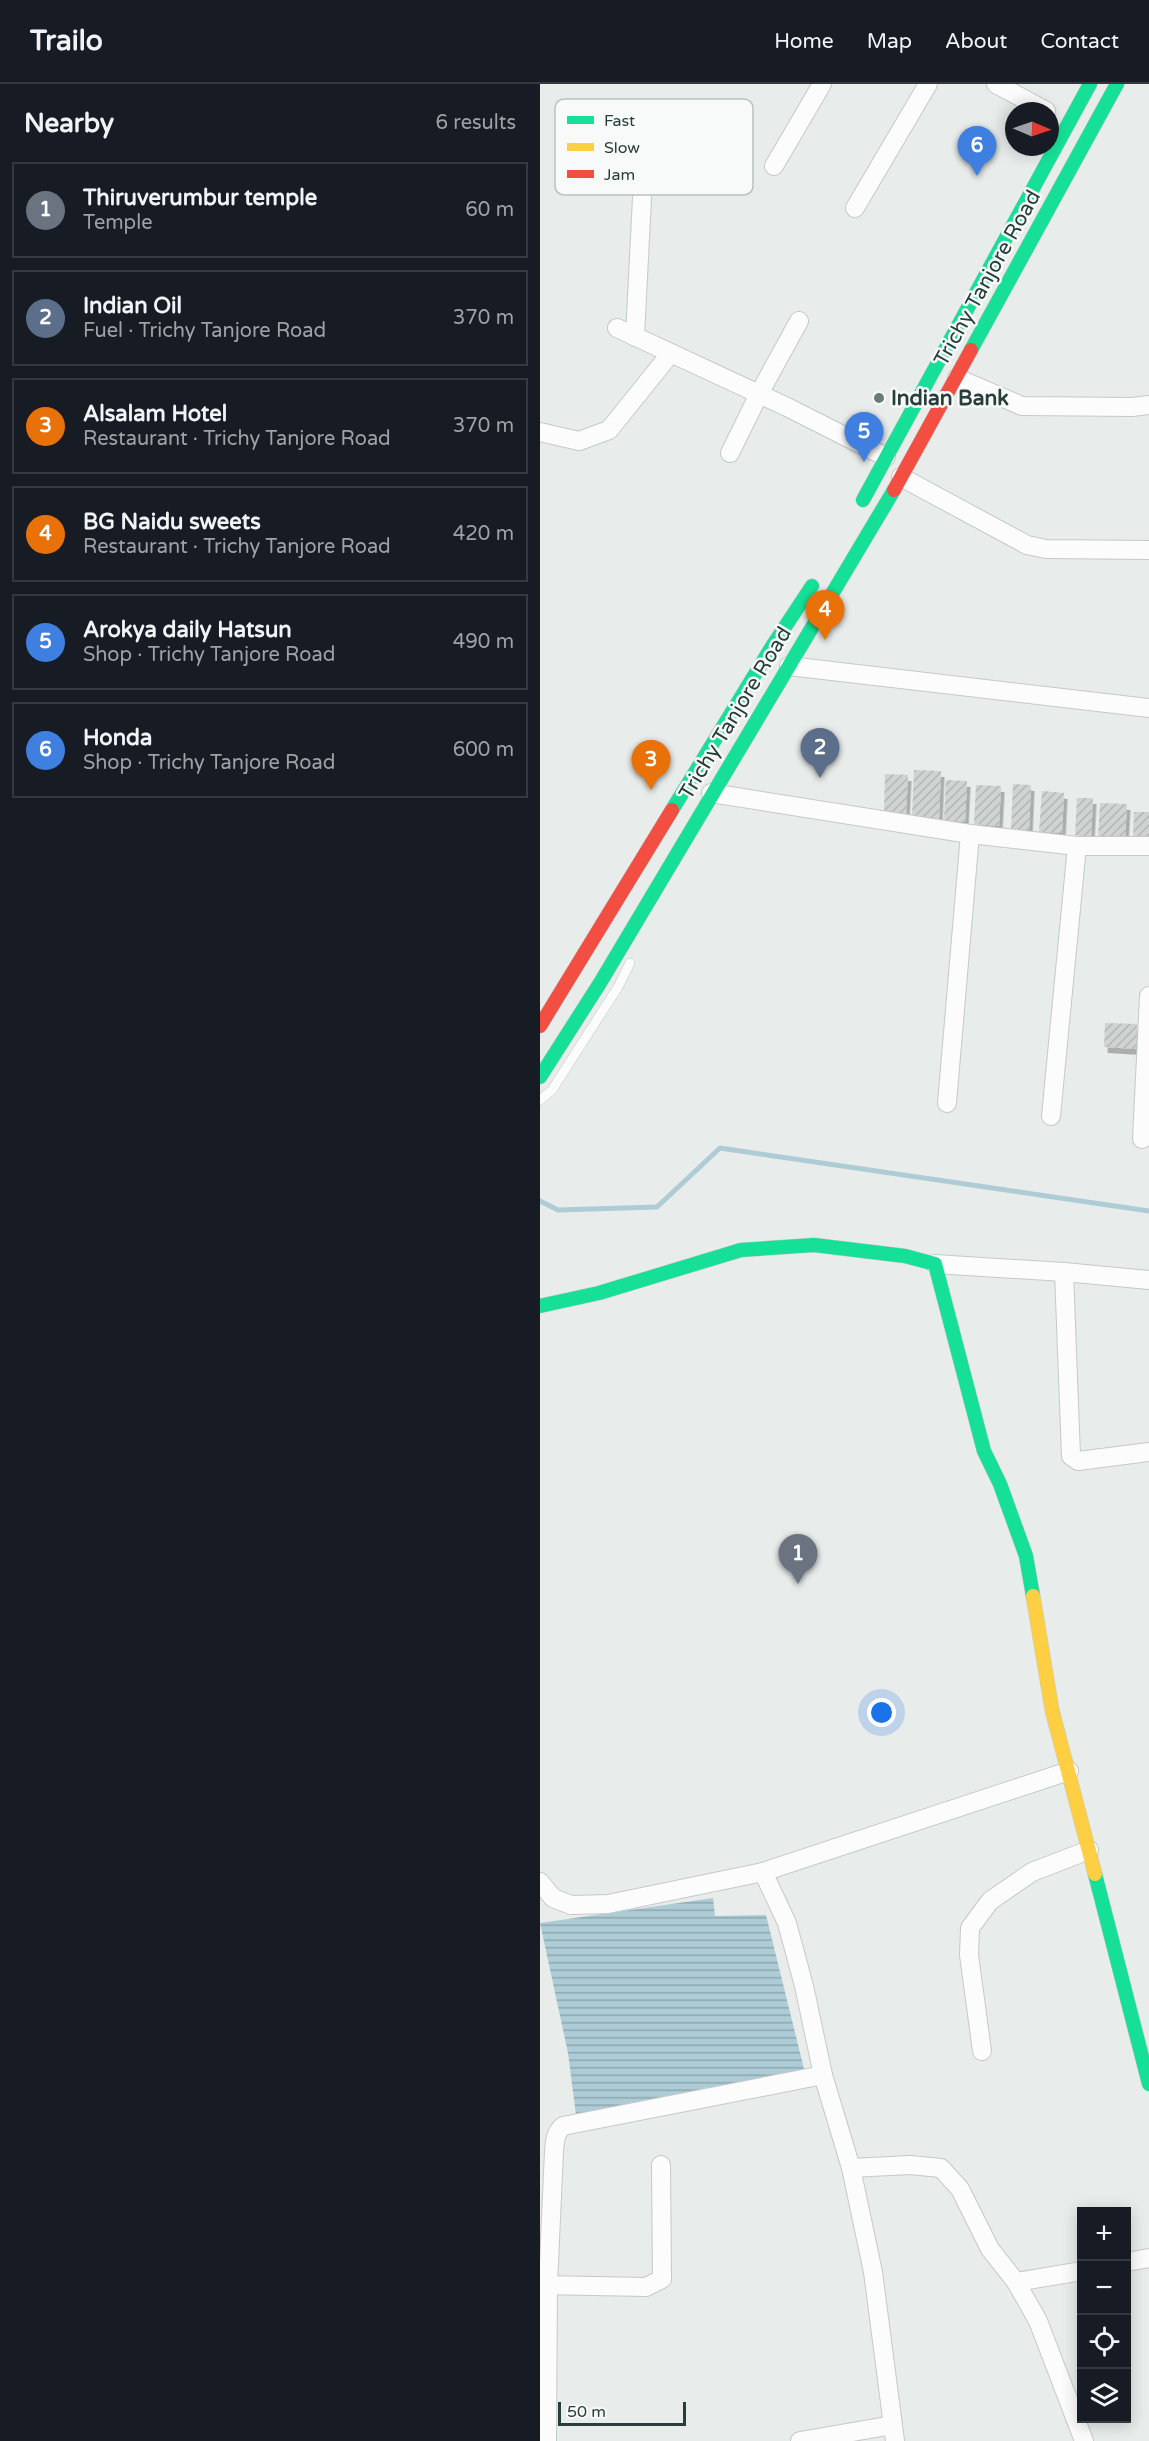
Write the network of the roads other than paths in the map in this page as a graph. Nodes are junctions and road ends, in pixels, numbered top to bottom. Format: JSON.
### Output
{"nodes":[{"id":1,"x":822,"y":84,"type":"edge"},
{"id":2,"x":928,"y":84,"type":"edge"},
{"id":3,"x":996,"y":84,"type":"edge"},
{"id":4,"x":1085,"y":84,"type":"edge"},
{"id":5,"x":1090,"y":84,"type":"edge"},
{"id":6,"x":1117,"y":84,"type":"edge"},
{"id":7,"x":1029,"y":102,"type":"edge"},
{"id":8,"x":1078,"y":107,"type":"junction"},
{"id":9,"x":1059,"y":118,"type":"edge"},
{"id":10,"x":1069,"y":124,"type":"junction"},
{"id":11,"x":1050,"y":158,"type":"junction"},
{"id":12,"x":774,"y":166,"type":"dead end"},
{"id":13,"x":1071,"y":168,"type":"junction"},
{"id":14,"x":642,"y":198,"type":"dead end"},
{"id":15,"x":855,"y":208,"type":"dead end"},
{"id":16,"x":799,"y":321,"type":"dead end"},
{"id":17,"x":617,"y":328,"type":"dead end"},
{"id":18,"x":635,"y":337,"type":"junction"},
{"id":19,"x":671,"y":353,"type":"junction"},
{"id":20,"x":957,"y":378,"type":"junction"},
{"id":21,"x":759,"y":394,"type":"junction"},
{"id":22,"x":1149,"y":405,"type":"edge"},
{"id":23,"x":540,"y":432,"type":"edge"},
{"id":24,"x":730,"y":453,"type":"dead end"},
{"id":25,"x":886,"y":457,"type":"junction"},
{"id":26,"x":901,"y":477,"type":"junction"},
{"id":27,"x":856,"y":512,"type":"dead end"},
{"id":28,"x":1149,"y":550,"type":"edge"},
{"id":29,"x":817,"y":579,"type":"dead end"},
{"id":30,"x":789,"y":666,"type":"junction"},
{"id":31,"x":1149,"y":708,"type":"edge"},
{"id":32,"x":711,"y":793,"type":"junction"},
{"id":33,"x":687,"y":834,"type":"junction"},
{"id":34,"x":970,"y":834,"type":"junction"},
{"id":35,"x":1077,"y":846,"type":"junction"},
{"id":36,"x":1149,"y":846,"type":"edge"},
{"id":37,"x":658,"y":906,"type":"dead end"},
{"id":38,"x":633,"y":957,"type":"dead end"},
{"id":39,"x":1149,"y":996,"type":"edge"},
{"id":40,"x":540,"y":1026,"type":"edge"},
{"id":41,"x":540,"y":1077,"type":"edge"},
{"id":42,"x":540,"y":1100,"type":"edge"},
{"id":43,"x":948,"y":1103,"type":"dead end"},
{"id":44,"x":1052,"y":1116,"type":"dead end"},
{"id":45,"x":1142,"y":1139,"type":"dead end"},
{"id":46,"x":935,"y":1264,"type":"junction"},
{"id":47,"x":1064,"y":1272,"type":"junction"},
{"id":48,"x":1149,"y":1280,"type":"edge"},
{"id":49,"x":540,"y":1306,"type":"edge"},
{"id":50,"x":1149,"y":1452,"type":"edge"},
{"id":51,"x":1069,"y":1771,"type":"junction"},
{"id":52,"x":1089,"y":1850,"type":"junction"},
{"id":53,"x":764,"y":1872,"type":"junction"},
{"id":54,"x":540,"y":1882,"type":"edge"},
{"id":55,"x":1143,"y":2040,"type":"edge"},
{"id":56,"x":982,"y":2051,"type":"dead end"},
{"id":57,"x":823,"y":2075,"type":"junction"},
{"id":58,"x":1149,"y":2084,"type":"edge"},
{"id":59,"x":661,"y":2165,"type":"dead end"},
{"id":60,"x":851,"y":2168,"type":"junction"},
{"id":61,"x":1149,"y":2258,"type":"edge"},
{"id":62,"x":1131,"y":2261,"type":"edge"},
{"id":63,"x":1077,"y":2272,"type":"edge"},
{"id":64,"x":1016,"y":2282,"type":"junction"},
{"id":65,"x":544,"y":2285,"type":"edge"},
{"id":66,"x":894,"y":2433,"type":"edge"},
{"id":67,"x":548,"y":2441,"type":"edge"},
{"id":68,"x":800,"y":2441,"type":"edge"},
{"id":69,"x":1084,"y":2441,"type":"edge"}],
"edges":[{"from":1,"to":12,"type":"street"},
{"from":2,"to":15,"type":"street"},
{"from":3,"to":7,"type":"street"},
{"from":4,"to":8,"type":"lane"},
{"from":5,"to":8,"type":"main road","name":"Trichy Tanjore Road"},
{"from":6,"to":13,"type":"main road","name":"Trichy Tanjore Road"},
{"from":8,"to":10,"type":"main road","name":"Trichy Tanjore Road"},
{"from":9,"to":10,"type":"street"},
{"from":10,"to":11,"type":"main road","name":"Trichy Tanjore Road"},
{"from":11,"to":13,"type":"main road"},
{"from":11,"to":25,"type":"main road","name":"Trichy Tanjore Road"},
{"from":13,"to":20,"type":"main road","name":"Trichy Tanjore Road"},
{"from":14,"to":18,"type":"street"},
{"from":16,"to":21,"type":"street"},
{"from":17,"to":18,"type":"street"},
{"from":18,"to":19,"type":"street"},
{"from":19,"to":21,"type":"street"},
{"from":19,"to":23,"type":"street"},
{"from":20,"to":22,"type":"street"},
{"from":20,"to":26,"type":"main road","name":"Trichy Tanjore Road"},
{"from":21,"to":24,"type":"street"},
{"from":21,"to":25,"type":"street"},
{"from":25,"to":27,"type":"main road","name":"Trichy Tanjore Road"},
{"from":26,"to":28,"type":"street"},
{"from":26,"to":30,"type":"main road","name":"Trichy Tanjore Road"},
{"from":29,"to":40,"type":"main road","name":"Trichy Tanjore Road"},
{"from":30,"to":31,"type":"street"},
{"from":30,"to":32,"type":"main road","name":"Trichy Tanjore Road"},
{"from":32,"to":33,"type":"main road","name":"Trichy Tanjore Road"},
{"from":32,"to":34,"type":"street"},
{"from":33,"to":37,"type":"lane"},
{"from":33,"to":41,"type":"main road","name":"Trichy Tanjore Road"},
{"from":34,"to":35,"type":"street"},
{"from":34,"to":43,"type":"street"},
{"from":35,"to":36,"type":"street"},
{"from":35,"to":44,"type":"street"},
{"from":38,"to":42,"type":"lane"},
{"from":39,"to":45,"type":"street"},
{"from":46,"to":47,"type":"street"},
{"from":46,"to":49,"type":"main road"},
{"from":46,"to":51,"type":"main road"},
{"from":47,"to":48,"type":"street"},
{"from":47,"to":50,"type":"street"},
{"from":51,"to":52,"type":"main road"},
{"from":51,"to":53,"type":"street"},
{"from":52,"to":55,"type":"main road"},
{"from":52,"to":56,"type":"street"},
{"from":53,"to":54,"type":"street"},
{"from":53,"to":57,"type":"street"},
{"from":55,"to":58,"type":"main road"},
{"from":57,"to":60,"type":"street"},
{"from":57,"to":65,"type":"street"},
{"from":59,"to":65,"type":"street"},
{"from":60,"to":64,"type":"street"},
{"from":60,"to":66,"type":"street"},
{"from":61,"to":62,"type":"street"},
{"from":63,"to":64,"type":"street"},
{"from":64,"to":69,"type":"street"},
{"from":65,"to":67,"type":"street"},
{"from":66,"to":68,"type":"street"}]}
